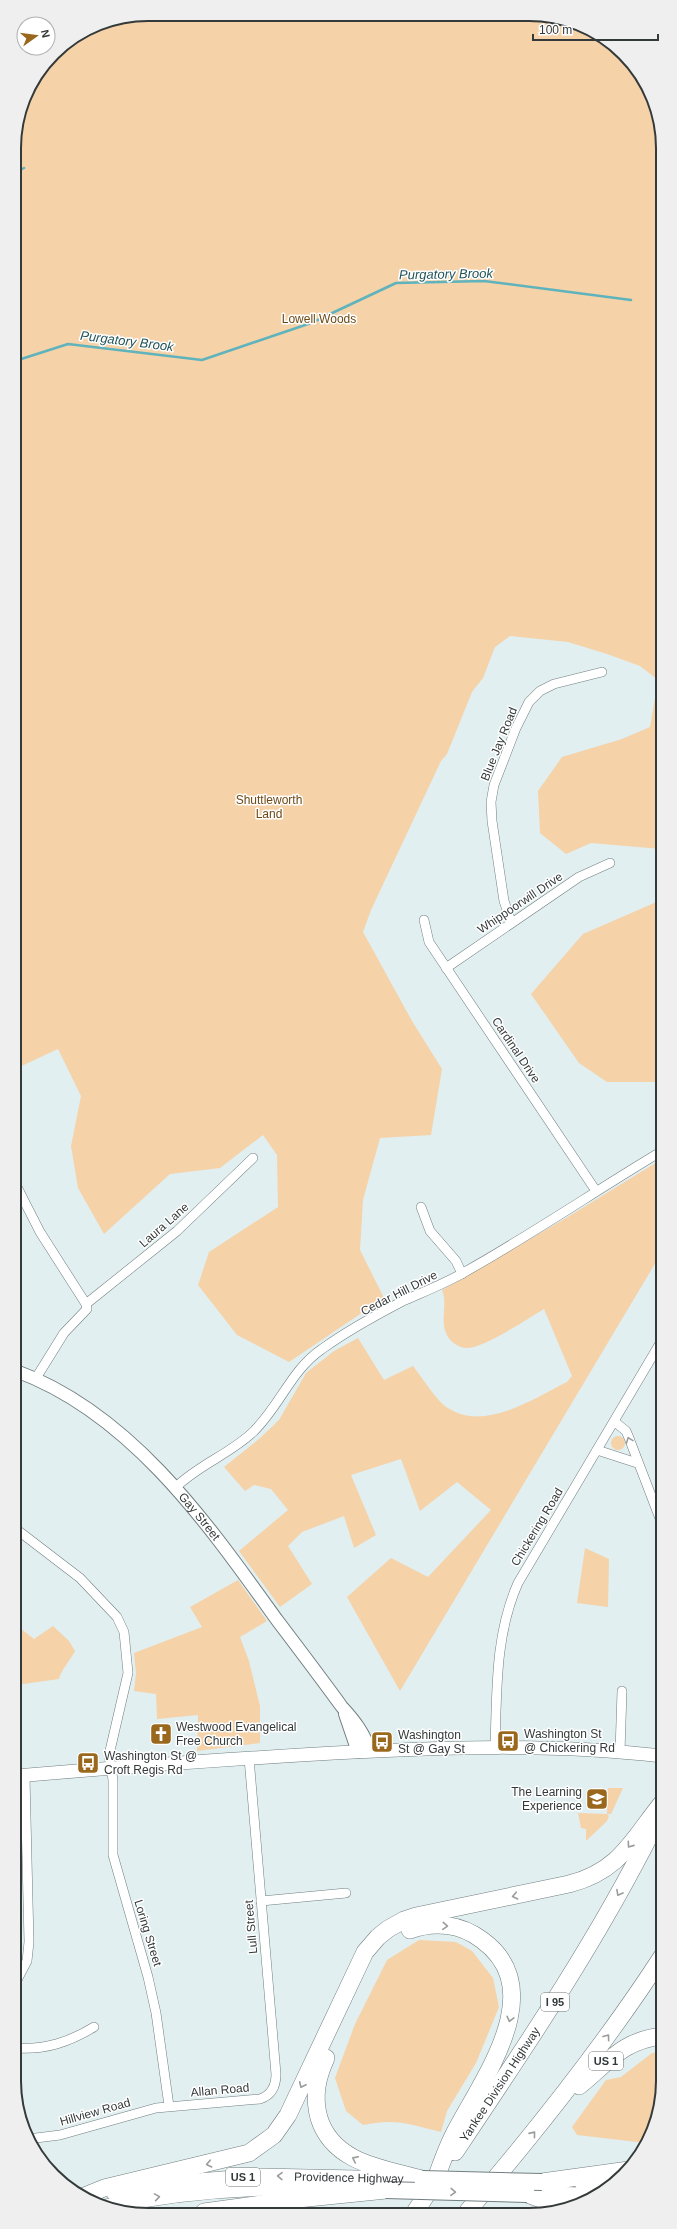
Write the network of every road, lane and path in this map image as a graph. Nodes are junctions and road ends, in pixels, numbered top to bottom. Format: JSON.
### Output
{"nodes":[{"id":1,"x":602,"y":672,"type":"dead end"},
{"id":2,"x":610,"y":863,"type":"dead end"},
{"id":3,"x":424,"y":920,"type":"dead end"},
{"id":4,"x":511,"y":922,"type":"junction"},
{"id":5,"x":446,"y":968,"type":"junction"},
{"id":6,"x":656,"y":1155,"type":"edge"},
{"id":7,"x":253,"y":1158,"type":"dead end"},
{"id":8,"x":596,"y":1191,"type":"junction"},
{"id":9,"x":21,"y":1193,"type":"edge"},
{"id":10,"x":421,"y":1207,"type":"dead end"},
{"id":11,"x":462,"y":1274,"type":"junction"},
{"id":12,"x":86,"y":1304,"type":"junction"},
{"id":13,"x":656,"y":1350,"type":"edge"},
{"id":14,"x":21,"y":1373,"type":"edge"},
{"id":15,"x":36,"y":1378,"type":"junction"},
{"id":16,"x":615,"y":1422,"type":"junction"},
{"id":17,"x":597,"y":1450,"type":"junction"},
{"id":18,"x":637,"y":1462,"type":"junction"},
{"id":19,"x":175,"y":1488,"type":"junction"},
{"id":20,"x":656,"y":1509,"type":"edge"},
{"id":21,"x":21,"y":1533,"type":"edge"},
{"id":22,"x":622,"y":1692,"type":"dead end"},
{"id":23,"x":495,"y":1746,"type":"junction"},
{"id":24,"x":364,"y":1751,"type":"junction"},
{"id":25,"x":620,"y":1752,"type":"junction"},
{"id":26,"x":656,"y":1756,"type":"edge"},
{"id":27,"x":249,"y":1758,"type":"junction"},
{"id":28,"x":111,"y":1768,"type":"junction"},
{"id":29,"x":21,"y":1776,"type":"edge"},
{"id":30,"x":656,"y":1811,"type":"edge"},
{"id":31,"x":656,"y":1821,"type":"edge"},
{"id":32,"x":346,"y":1893,"type":"dead end"},
{"id":33,"x":261,"y":1901,"type":"junction"},
{"id":34,"x":656,"y":1965,"type":"edge"},
{"id":35,"x":21,"y":1972,"type":"edge"},
{"id":36,"x":94,"y":2027,"type":"dead end"},
{"id":37,"x":656,"y":2038,"type":"edge"},
{"id":38,"x":21,"y":2048,"type":"edge"},
{"id":39,"x":270,"y":2093,"type":"joint"},
{"id":40,"x":559,"y":2102,"type":"junction"},
{"id":41,"x":169,"y":2106,"type":"junction"},
{"id":42,"x":35,"y":2138,"type":"edge"},
{"id":43,"x":508,"y":2164,"type":"junction"},
{"id":44,"x":617,"y":2172,"type":"edge"},
{"id":45,"x":404,"y":2177,"type":"junction"},
{"id":46,"x":542,"y":2182,"type":"junction"},
{"id":47,"x":606,"y":2182,"type":"edge"},
{"id":48,"x":427,"y":2183,"type":"junction"},
{"id":49,"x":386,"y":2190,"type":"junction"},
{"id":50,"x":90,"y":2194,"type":"edge"},
{"id":51,"x":527,"y":2194,"type":"junction"},
{"id":52,"x":583,"y":2196,"type":"edge"},
{"id":53,"x":97,"y":2197,"type":"edge"},
{"id":54,"x":118,"y":2205,"type":"edge"},
{"id":55,"x":557,"y":2205,"type":"edge"},
{"id":56,"x":231,"y":2208,"type":"edge"},
{"id":57,"x":417,"y":2208,"type":"edge"},
{"id":58,"x":470,"y":2208,"type":"edge"},
{"id":59,"x":484,"y":2208,"type":"edge"}],
"edges":[{"from":1,"to":4,"type":"street","name":"Blue Jay Road"},
{"from":2,"to":4,"type":"street","name":"Whippoorwill Drive"},
{"from":3,"to":5,"type":"street","name":"Cardinal Drive"},
{"from":4,"to":5,"type":"street","name":"Whippoorwill Drive"},
{"from":5,"to":8,"type":"street","name":"Cardinal Drive"},
{"from":6,"to":8,"type":"street","name":"Cedar Hill Drive"},
{"from":7,"to":12,"type":"street","name":"Laura Lane"},
{"from":8,"to":11,"type":"street","name":"Cedar Hill Drive"},
{"from":9,"to":12,"type":"street"},
{"from":10,"to":11,"type":"street"},
{"from":11,"to":19,"type":"street","name":"Cedar Hill Drive"},
{"from":12,"to":15,"type":"street","name":"Laura Lane"},
{"from":13,"to":16,"type":"street","name":"Chickering Road"},
{"from":14,"to":15,"type":"street","name":"Gay Street"},
{"from":15,"to":19,"type":"street","name":"Gay Street"},
{"from":16,"to":17,"type":"street","name":"Chickering Road"},
{"from":18,"to":16,"type":"street","one_way":true},
{"from":17,"to":18,"type":"street"},
{"from":17,"to":23,"type":"street","name":"Chickering Road"},
{"from":18,"to":20,"type":"street"},
{"from":19,"to":24,"type":"street","name":"Gay Street"},
{"from":21,"to":28,"type":"street","name":"Loring Street"},
{"from":22,"to":25,"type":"street"},
{"from":23,"to":24,"type":"main road"},
{"from":23,"to":25,"type":"main road"},
{"from":24,"to":27,"type":"main road"},
{"from":25,"to":26,"type":"main road"},
{"from":27,"to":28,"type":"main road"},
{"from":27,"to":33,"type":"street","name":"Lull Street"},
{"from":28,"to":29,"type":"main road"},
{"from":28,"to":41,"type":"street","name":"Loring Street"},
{"from":29,"to":35,"type":"street"},
{"from":30,"to":50,"type":"highway","one_way":true},
{"from":31,"to":48,"type":"highway","name":"Yankee Division Highway","number":"I 95","one_way":true},
{"from":32,"to":33,"type":"street"},
{"from":33,"to":39,"type":"street","name":"Lull Street"},
{"from":40,"to":34,"type":"highway","one_way":true},
{"from":36,"to":38,"type":"street"},
{"from":37,"to":40,"type":"highway","number":"US 1"},
{"from":39,"to":41,"type":"street","name":"Allan Road"},
{"from":43,"to":40,"type":"highway","one_way":true},
{"from":41,"to":42,"type":"street","name":"Hillview Road"},
{"from":43,"to":58,"type":"highway"},
{"from":43,"to":59,"type":"highway"},
{"from":44,"to":46,"type":"highway"},
{"from":45,"to":48,"type":"highway"},
{"from":45,"to":48,"type":"highway","one_way":true},
{"from":45,"to":53,"type":"main road","name":"Providence Highway","number":"US 1","one_way":true},
{"from":46,"to":47,"type":"highway"},
{"from":46,"to":48,"type":"highway","bridge":true},
{"from":48,"to":57,"type":"highway","name":"Yankee Division Highway","number":"I 95"},
{"from":49,"to":51,"type":"highway","name":"Providence Highway","one_way":true,"bridge":true},
{"from":54,"to":49,"type":"main road","name":"Providence Highway","one_way":true},
{"from":49,"to":56,"type":"highway"},
{"from":51,"to":52,"type":"highway","name":"Providence Highway"},
{"from":51,"to":55,"type":"highway"}]}
